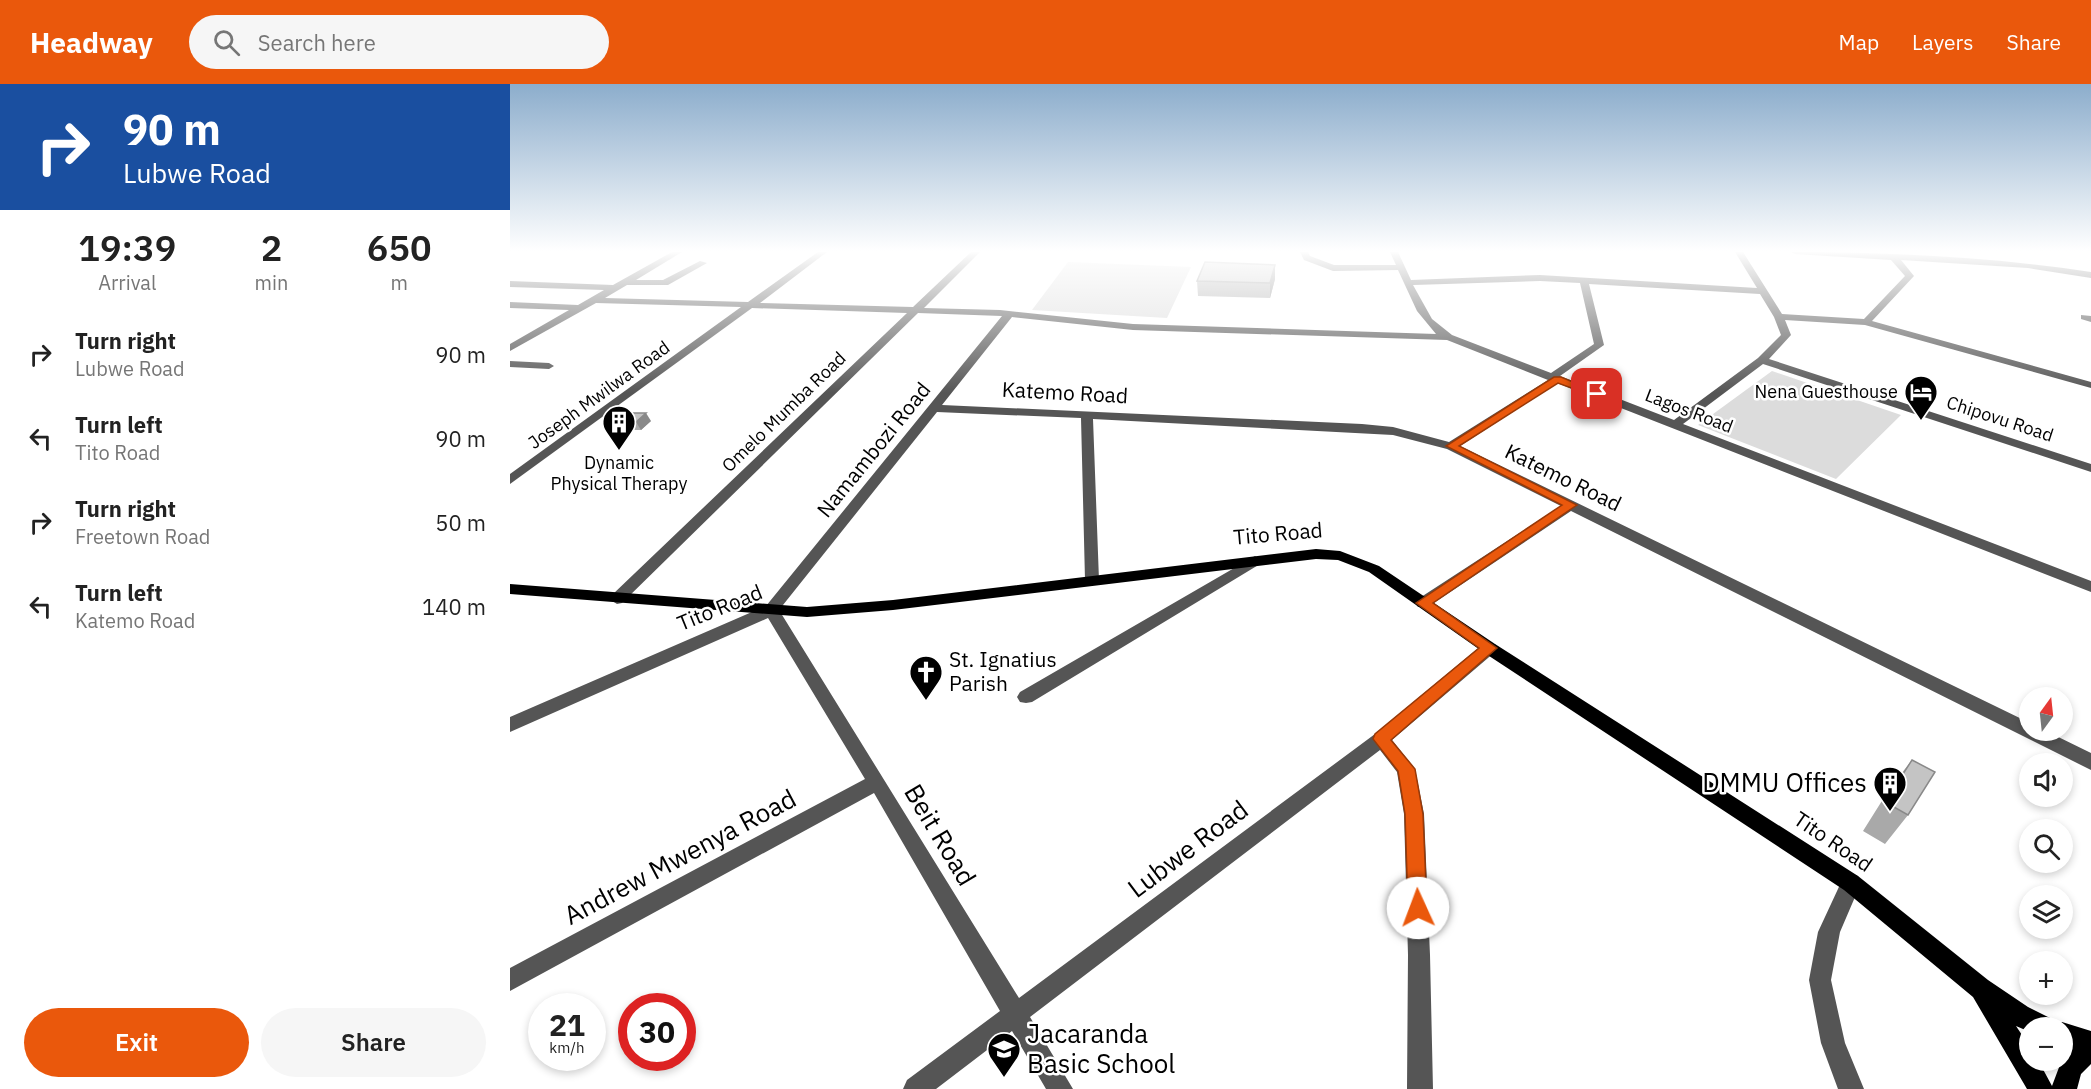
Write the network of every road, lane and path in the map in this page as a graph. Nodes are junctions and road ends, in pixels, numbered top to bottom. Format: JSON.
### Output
{"nodes":[{"id":1,"x":758,"y":299,"type":"edge"},
{"id":2,"x":927,"y":299,"type":"edge"},
{"id":3,"x":1418,"y":299,"type":"edge"},
{"id":4,"x":1588,"y":299,"type":"edge"},
{"id":5,"x":1767,"y":299,"type":"edge"},
{"id":6,"x":1888,"y":299,"type":"edge"},
{"id":7,"x":594,"y":300,"type":"joint"},
{"id":8,"x":510,"y":305,"type":"edge"},
{"id":9,"x":749,"y":305,"type":"junction"},
{"id":10,"x":579,"y":308,"type":"junction"},
{"id":11,"x":915,"y":310,"type":"junction"},
{"id":12,"x":1009,"y":314,"type":"junction"},
{"id":13,"x":1779,"y":317,"type":"junction"},
{"id":14,"x":1866,"y":322,"type":"junction"},
{"id":15,"x":1448,"y":338,"type":"junction"},
{"id":16,"x":510,"y":348,"type":"edge"},
{"id":17,"x":1762,"y":360,"type":"junction"},
{"id":18,"x":510,"y":364,"type":"edge"},
{"id":19,"x":549,"y":366,"type":"dead end"},
{"id":20,"x":1555,"y":378,"type":"junction"},
{"id":21,"x":2091,"y":385,"type":"edge"},
{"id":22,"x":932,"y":408,"type":"junction"},
{"id":23,"x":1087,"y":415,"type":"junction"},
{"id":24,"x":1675,"y":424,"type":"junction"},
{"id":25,"x":1451,"y":446,"type":"junction"},
{"id":26,"x":2091,"y":468,"type":"edge"},
{"id":27,"x":510,"y":480,"type":"edge"},
{"id":28,"x":1571,"y":505,"type":"junction"},
{"id":29,"x":1255,"y":561,"type":"junction"},
{"id":30,"x":1092,"y":580,"type":"junction"},
{"id":31,"x":2091,"y":587,"type":"edge"},
{"id":32,"x":510,"y":589,"type":"edge"},
{"id":33,"x":617,"y":598,"type":"junction"},
{"id":34,"x":1423,"y":603,"type":"junction"},
{"id":35,"x":771,"y":610,"type":"junction"},
{"id":36,"x":1489,"y":648,"type":"junction"},
{"id":37,"x":1026,"y":697,"type":"dead end"},
{"id":38,"x":510,"y":725,"type":"edge"},
{"id":39,"x":1381,"y":739,"type":"junction"},
{"id":40,"x":2091,"y":762,"type":"edge"},
{"id":41,"x":877,"y":782,"type":"junction"},
{"id":42,"x":1851,"y":883,"type":"junction"},
{"id":43,"x":510,"y":980,"type":"edge"},
{"id":44,"x":1980,"y":988,"type":"junction"},
{"id":45,"x":1014,"y":1013,"type":"junction"},
{"id":46,"x":2024,"y":1017,"type":"edge"},
{"id":47,"x":2073,"y":1037,"type":"edge"},
{"id":48,"x":2091,"y":1043,"type":"edge"},
{"id":49,"x":2091,"y":1050,"type":"edge"},
{"id":50,"x":916,"y":1089,"type":"edge"},
{"id":51,"x":1060,"y":1089,"type":"edge"},
{"id":52,"x":1420,"y":1089,"type":"edge"},
{"id":53,"x":1851,"y":1089,"type":"edge"},
{"id":54,"x":2041,"y":1089,"type":"edge"},
{"id":55,"x":2064,"y":1089,"type":"edge"}],
"edges":[{"from":1,"to":9,"type":"street","name":"Joseph Mwilwa Road"},
{"from":2,"to":11,"type":"street","name":"Omelo Mumba Road"},
{"from":3,"to":15,"type":"street"},
{"from":4,"to":20,"type":"street"},
{"from":5,"to":13,"type":"street"},
{"from":6,"to":14,"type":"street"},
{"from":7,"to":9,"type":"street","name":"Lagos Road"},
{"from":7,"to":10,"type":"street"},
{"from":8,"to":10,"type":"street"},
{"from":9,"to":11,"type":"street","name":"Lagos Road"},
{"from":9,"to":27,"type":"street","name":"Joseph Mwilwa Road"},
{"from":10,"to":16,"type":"street"},
{"from":11,"to":12,"type":"street","name":"Lagos Road"},
{"from":11,"to":33,"type":"street","name":"Omelo Mumba Road"},
{"from":12,"to":15,"type":"street","name":"Lagos Road"},
{"from":12,"to":22,"type":"street","name":"Namambozi Road"},
{"from":13,"to":14,"type":"street"},
{"from":13,"to":17,"type":"street"},
{"from":14,"to":21,"type":"street"},
{"from":15,"to":20,"type":"street","name":"Lagos Road"},
{"from":17,"to":24,"type":"street"},
{"from":17,"to":26,"type":"street","name":"Chipovu Road"},
{"from":18,"to":19,"type":"street"},
{"from":20,"to":24,"type":"street","name":"Lagos Road"},
{"from":20,"to":25,"type":"street"},
{"from":22,"to":23,"type":"street","name":"Katemo Road"},
{"from":22,"to":35,"type":"street","name":"Namambozi Road"},
{"from":23,"to":25,"type":"street","name":"Katemo Road"},
{"from":23,"to":30,"type":"street"},
{"from":24,"to":31,"type":"street","name":"Lagos Road"},
{"from":25,"to":28,"type":"street","name":"Katemo Road"},
{"from":28,"to":34,"type":"street"},
{"from":28,"to":40,"type":"street","name":"Katemo Road"},
{"from":29,"to":30,"type":"main road","name":"Tito Road"},
{"from":29,"to":34,"type":"main road","name":"Tito Road"},
{"from":29,"to":37,"type":"street"},
{"from":30,"to":35,"type":"main road","name":"Tito Road"},
{"from":32,"to":33,"type":"main road"},
{"from":33,"to":35,"type":"main road"},
{"from":34,"to":36,"type":"main road","name":"Tito Road"},
{"from":35,"to":38,"type":"street","name":"Tito Road"},
{"from":35,"to":41,"type":"street","name":"Beit Road"},
{"from":36,"to":39,"type":"street","name":"Lubwe Road"},
{"from":36,"to":42,"type":"main road","name":"Tito Road"},
{"from":39,"to":45,"type":"street","name":"Lubwe Road"},
{"from":39,"to":52,"type":"street"},
{"from":41,"to":43,"type":"street","name":"Andrew Mwenya Road"},
{"from":41,"to":45,"type":"street","name":"Beit Road"},
{"from":42,"to":44,"type":"main road","name":"Tito Road"},
{"from":42,"to":53,"type":"street"},
{"from":44,"to":46,"type":"main road","name":"Tito Road"},
{"from":44,"to":54,"type":"main road","name":"Tito Road"},
{"from":45,"to":50,"type":"street","name":"Lubwe Road"},
{"from":45,"to":51,"type":"street","name":"Beit Road"},
{"from":47,"to":48,"type":"main road"},
{"from":49,"to":55,"type":"main road"}]}
